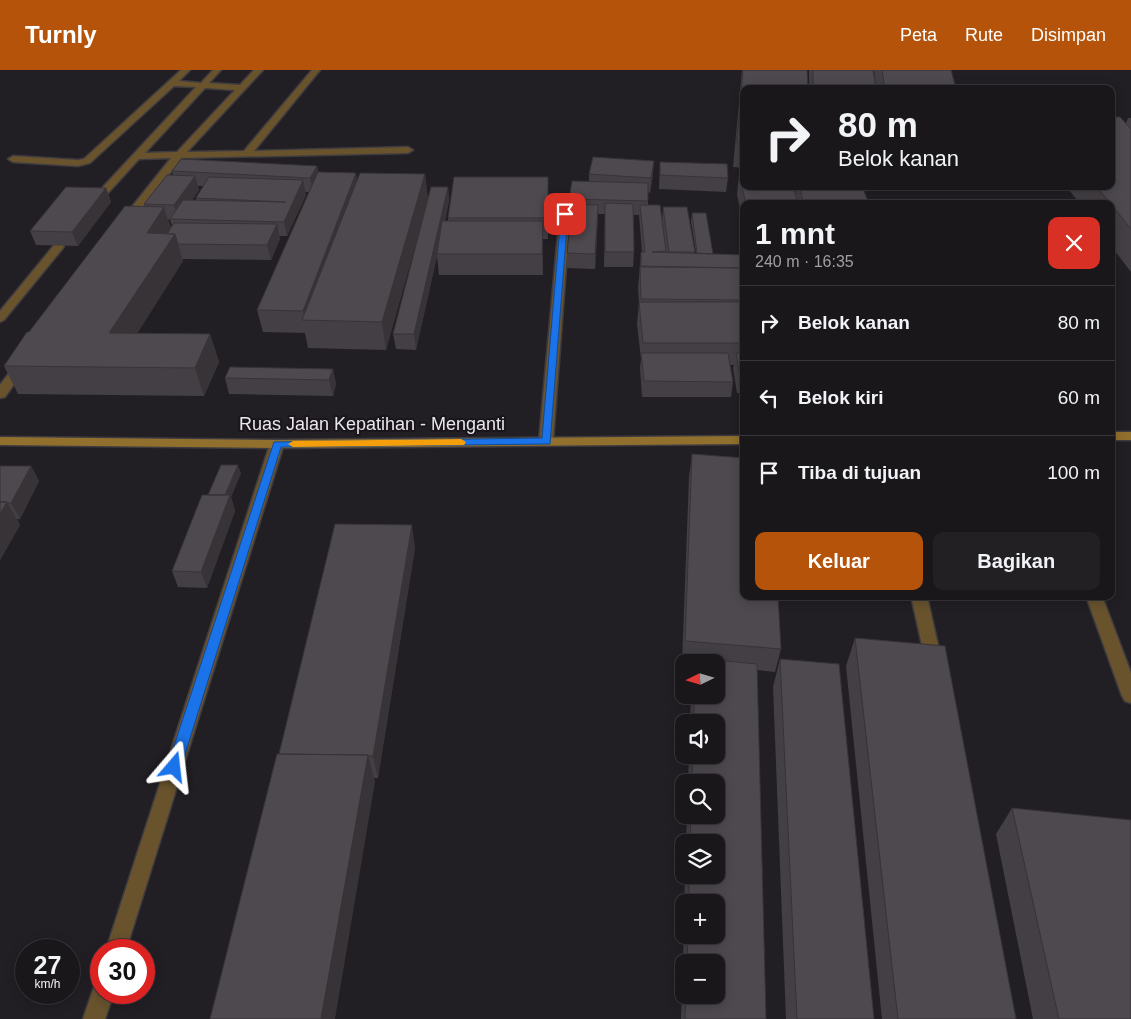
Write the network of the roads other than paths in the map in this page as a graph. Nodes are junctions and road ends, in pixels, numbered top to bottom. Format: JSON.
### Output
{"nodes":[{"id":1,"x":186,"y":70,"type":"edge"},
{"id":2,"x":217,"y":70,"type":"edge"},
{"id":3,"x":258,"y":70,"type":"edge"},
{"id":4,"x":316,"y":70,"type":"edge"},
{"id":5,"x":171,"y":83,"type":"junction"},
{"id":6,"x":201,"y":85,"type":"junction"},
{"id":7,"x":241,"y":88,"type":"junction"},
{"id":8,"x":408,"y":150,"type":"dead end"},
{"id":9,"x":247,"y":153,"type":"junction"},
{"id":10,"x":178,"y":155,"type":"junction"},
{"id":11,"x":138,"y":156,"type":"junction"},
{"id":12,"x":13,"y":159,"type":"dead end"},
{"id":13,"x":94,"y":202,"type":"edge"},
{"id":14,"x":565,"y":214,"type":"dead end"},
{"id":15,"x":114,"y":236,"type":"edge"},
{"id":16,"x":59,"y":246,"type":"edge"},
{"id":17,"x":0,"y":318,"type":"edge"},
{"id":18,"x":29,"y":354,"type":"edge"},
{"id":19,"x":0,"y":394,"type":"edge"},
{"id":20,"x":1115,"y":436,"type":"edge"},
{"id":21,"x":1131,"y":436,"type":"edge"},
{"id":22,"x":740,"y":440,"type":"edge"},
{"id":23,"x":0,"y":441,"type":"edge"},
{"id":24,"x":546,"y":442,"type":"junction"},
{"id":25,"x":277,"y":444,"type":"junction"},
{"id":26,"x":920,"y":600,"type":"edge"},
{"id":27,"x":1095,"y":600,"type":"edge"},
{"id":28,"x":938,"y":681,"type":"edge"},
{"id":29,"x":1131,"y":696,"type":"edge"},
{"id":30,"x":120,"y":939,"type":"edge"},
{"id":31,"x":99,"y":1004,"type":"edge"},
{"id":32,"x":94,"y":1019,"type":"edge"}],
"edges":[{"from":1,"to":5,"type":"street"},
{"from":2,"to":6,"type":"street"},
{"from":3,"to":7,"type":"street"},
{"from":4,"to":9,"type":"street"},
{"from":5,"to":6,"type":"street"},
{"from":5,"to":12,"type":"street"},
{"from":6,"to":7,"type":"street"},
{"from":6,"to":11,"type":"street"},
{"from":7,"to":10,"type":"street"},
{"from":8,"to":9,"type":"street"},
{"from":9,"to":10,"type":"street"},
{"from":10,"to":11,"type":"street"},
{"from":10,"to":15,"type":"street"},
{"from":11,"to":13,"type":"street"},
{"from":14,"to":24,"type":"street"},
{"from":16,"to":17,"type":"street"},
{"from":18,"to":19,"type":"street"},
{"from":20,"to":21,"type":"main road"},
{"from":22,"to":24,"type":"main road","name":"Ruas Jalan Kepatihan - Menganti"},
{"from":23,"to":25,"type":"main road","name":"Ruas Jalan Kepatihan - Menganti"},
{"from":24,"to":25,"type":"main road","name":"Ruas Jalan Kepatihan - Menganti"},
{"from":25,"to":30,"type":"street"},
{"from":26,"to":28,"type":"street"},
{"from":27,"to":29,"type":"street"},
{"from":31,"to":32,"type":"street"}]}
